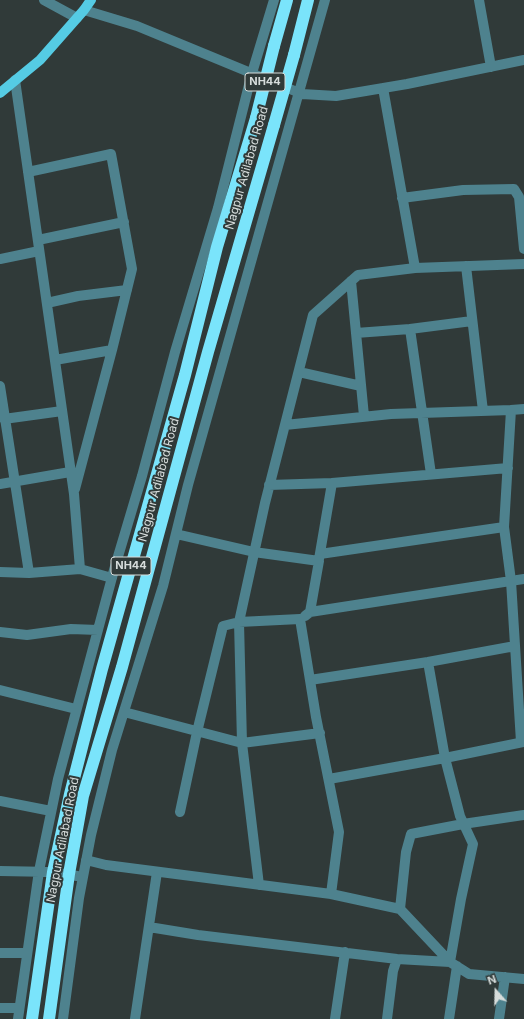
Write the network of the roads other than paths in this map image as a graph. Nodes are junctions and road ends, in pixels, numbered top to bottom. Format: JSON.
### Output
{"nodes":[{"id":1,"x":44,"y":0,"type":"edge"},
{"id":2,"x":91,"y":0,"type":"edge"},
{"id":3,"x":274,"y":0,"type":"edge"},
{"id":4,"x":287,"y":0,"type":"edge"},
{"id":5,"x":308,"y":0,"type":"edge"},
{"id":6,"x":325,"y":0,"type":"edge"},
{"id":7,"x":479,"y":0,"type":"edge"},
{"id":8,"x":84,"y":10,"type":"junction"},
{"id":9,"x":77,"y":18,"type":"junction"},
{"id":10,"x":524,"y":60,"type":"edge"},
{"id":11,"x":491,"y":67,"type":"junction"},
{"id":12,"x":252,"y":73,"type":"junction"},
{"id":13,"x":15,"y":80,"type":"junction"},
{"id":14,"x":383,"y":88,"type":"junction"},
{"id":15,"x":298,"y":92,"type":"junction"},
{"id":16,"x":0,"y":93,"type":"edge"},
{"id":17,"x":28,"y":172,"type":"junction"},
{"id":18,"x":402,"y":198,"type":"junction"},
{"id":19,"x":124,"y":222,"type":"junction"},
{"id":20,"x":38,"y":240,"type":"junction"},
{"id":21,"x":524,"y":249,"type":"edge"},
{"id":22,"x":39,"y":251,"type":"junction"},
{"id":23,"x":0,"y":259,"type":"edge"},
{"id":24,"x":524,"y":264,"type":"edge"},
{"id":25,"x":466,"y":266,"type":"junction"},
{"id":26,"x":415,"y":268,"type":"junction"},
{"id":27,"x":351,"y":281,"type":"junction"},
{"id":28,"x":127,"y":290,"type":"junction"},
{"id":29,"x":47,"y":303,"type":"junction"},
{"id":30,"x":472,"y":321,"type":"junction"},
{"id":31,"x":410,"y":329,"type":"junction"},
{"id":32,"x":356,"y":333,"type":"junction"},
{"id":33,"x":112,"y":350,"type":"junction"},
{"id":34,"x":55,"y":360,"type":"junction"},
{"id":35,"x":299,"y":372,"type":"junction"},
{"id":36,"x":0,"y":386,"type":"edge"},
{"id":37,"x":361,"y":386,"type":"junction"},
{"id":38,"x":524,"y":409,"type":"edge"},
{"id":39,"x":483,"y":410,"type":"junction"},
{"id":40,"x":511,"y":410,"type":"junction"},
{"id":41,"x":62,"y":411,"type":"junction"},
{"id":42,"x":422,"y":413,"type":"junction"},
{"id":43,"x":364,"y":416,"type":"junction"},
{"id":44,"x":4,"y":419,"type":"junction"},
{"id":45,"x":285,"y":424,"type":"junction"},
{"id":46,"x":508,"y":468,"type":"junction"},
{"id":47,"x":70,"y":472,"type":"junction"},
{"id":48,"x":430,"y":474,"type":"junction"},
{"id":49,"x":15,"y":481,"type":"junction"},
{"id":50,"x":332,"y":483,"type":"junction"},
{"id":51,"x":0,"y":484,"type":"edge"},
{"id":52,"x":269,"y":485,"type":"junction"},
{"id":53,"x":74,"y":494,"type":"junction"},
{"id":54,"x":504,"y":527,"type":"junction"},
{"id":55,"x":176,"y":534,"type":"junction"},
{"id":56,"x":254,"y":552,"type":"junction"},
{"id":57,"x":319,"y":558,"type":"junction"},
{"id":58,"x":80,"y":569,"type":"junction"},
{"id":59,"x":0,"y":572,"type":"edge"},
{"id":60,"x":28,"y":573,"type":"junction"},
{"id":61,"x":112,"y":578,"type":"junction"},
{"id":62,"x":524,"y":579,"type":"edge"},
{"id":63,"x":511,"y":581,"type":"junction"},
{"id":64,"x":310,"y":612,"type":"junction"},
{"id":65,"x":300,"y":619,"type":"junction"},
{"id":66,"x":239,"y":622,"type":"junction"},
{"id":67,"x":98,"y":630,"type":"junction"},
{"id":68,"x":0,"y":632,"type":"edge"},
{"id":69,"x":515,"y":646,"type":"junction"},
{"id":70,"x":428,"y":662,"type":"junction"},
{"id":71,"x":122,"y":667,"type":"junction"},
{"id":72,"x":136,"y":671,"type":"junction"},
{"id":73,"x":310,"y":680,"type":"junction"},
{"id":74,"x":0,"y":690,"type":"edge"},
{"id":75,"x":76,"y":709,"type":"junction"},
{"id":76,"x":124,"y":712,"type":"junction"},
{"id":77,"x":197,"y":732,"type":"junction"},
{"id":78,"x":320,"y":733,"type":"junction"},
{"id":79,"x":523,"y":742,"type":"edge"},
{"id":80,"x":242,"y":743,"type":"junction"},
{"id":81,"x":445,"y":758,"type":"junction"},
{"id":82,"x":329,"y":779,"type":"junction"},
{"id":83,"x":0,"y":801,"type":"edge"},
{"id":84,"x":50,"y":811,"type":"junction"},
{"id":85,"x":180,"y":812,"type":"dead end"},
{"id":86,"x":524,"y":815,"type":"edge"},
{"id":87,"x":463,"y":824,"type":"junction"},
{"id":88,"x":86,"y":860,"type":"junction"},
{"id":89,"x":0,"y":871,"type":"edge"},
{"id":90,"x":39,"y":871,"type":"junction"},
{"id":91,"x":53,"y":872,"type":"junction"},
{"id":92,"x":157,"y":872,"type":"junction"},
{"id":93,"x":69,"y":874,"type":"junction"},
{"id":94,"x":83,"y":877,"type":"junction"},
{"id":95,"x":259,"y":885,"type":"junction"},
{"id":96,"x":331,"y":894,"type":"junction"},
{"id":97,"x":400,"y":909,"type":"junction"},
{"id":98,"x":149,"y":927,"type":"junction"},
{"id":99,"x":345,"y":952,"type":"junction"},
{"id":100,"x":0,"y":953,"type":"edge"},
{"id":101,"x":27,"y":953,"type":"junction"},
{"id":102,"x":397,"y":959,"type":"junction"},
{"id":103,"x":454,"y":964,"type":"junction"},
{"id":104,"x":505,"y":977,"type":"junction"},
{"id":105,"x":524,"y":979,"type":"edge"},
{"id":106,"x":0,"y":1008,"type":"edge"},
{"id":107,"x":19,"y":1008,"type":"junction"},
{"id":108,"x":18,"y":1019,"type":"edge"},
{"id":109,"x":32,"y":1019,"type":"edge"},
{"id":110,"x":49,"y":1019,"type":"edge"},
{"id":111,"x":62,"y":1019,"type":"edge"},
{"id":112,"x":135,"y":1019,"type":"edge"},
{"id":113,"x":335,"y":1019,"type":"edge"},
{"id":114,"x":387,"y":1019,"type":"edge"},
{"id":115,"x":449,"y":1019,"type":"edge"},
{"id":116,"x":499,"y":1019,"type":"edge"}],
"edges":[{"from":1,"to":9,"type":"street"},
{"from":2,"to":8,"type":"main road"},
{"from":3,"to":12,"type":"street"},
{"from":4,"to":91,"type":"highway","name":"Nagpur Adilabad Road","number":"NH44","bridge":true},
{"from":5,"to":71,"type":"highway","name":"Nagpur Adilabad Road","number":"NH44","bridge":true},
{"from":6,"to":15,"type":"street"},
{"from":7,"to":11,"type":"street"},
{"from":8,"to":9,"type":"main road"},
{"from":8,"to":12,"type":"street"},
{"from":9,"to":13,"type":"main road"},
{"from":10,"to":11,"type":"street"},
{"from":11,"to":14,"type":"street"},
{"from":12,"to":15,"type":"street"},
{"from":12,"to":61,"type":"street"},
{"from":13,"to":16,"type":"main road"},
{"from":13,"to":17,"type":"street"},
{"from":14,"to":15,"type":"street"},
{"from":14,"to":18,"type":"street"},
{"from":15,"to":55,"type":"street"},
{"from":17,"to":19,"type":"street"},
{"from":17,"to":20,"type":"street"},
{"from":18,"to":21,"type":"street"},
{"from":18,"to":26,"type":"street"},
{"from":19,"to":20,"type":"street"},
{"from":19,"to":28,"type":"street"},
{"from":20,"to":22,"type":"street"},
{"from":22,"to":23,"type":"street"},
{"from":22,"to":29,"type":"street"},
{"from":24,"to":25,"type":"street"},
{"from":25,"to":26,"type":"street"},
{"from":25,"to":30,"type":"street"},
{"from":26,"to":27,"type":"street"},
{"from":27,"to":32,"type":"street"},
{"from":27,"to":35,"type":"street"},
{"from":28,"to":29,"type":"street"},
{"from":28,"to":33,"type":"street"},
{"from":29,"to":34,"type":"street"},
{"from":30,"to":31,"type":"street"},
{"from":30,"to":39,"type":"street"},
{"from":31,"to":32,"type":"street"},
{"from":31,"to":42,"type":"street"},
{"from":32,"to":37,"type":"street"},
{"from":33,"to":34,"type":"street"},
{"from":33,"to":53,"type":"street"},
{"from":34,"to":41,"type":"street"},
{"from":35,"to":37,"type":"street"},
{"from":35,"to":45,"type":"street"},
{"from":36,"to":44,"type":"street"},
{"from":37,"to":43,"type":"street"},
{"from":38,"to":40,"type":"street"},
{"from":39,"to":40,"type":"street"},
{"from":39,"to":42,"type":"street"},
{"from":40,"to":46,"type":"street"},
{"from":41,"to":44,"type":"street"},
{"from":41,"to":47,"type":"street"},
{"from":42,"to":43,"type":"street"},
{"from":42,"to":48,"type":"street"},
{"from":43,"to":45,"type":"street"},
{"from":44,"to":49,"type":"street"},
{"from":45,"to":52,"type":"street"},
{"from":46,"to":48,"type":"street"},
{"from":46,"to":54,"type":"street"},
{"from":47,"to":49,"type":"street"},
{"from":47,"to":53,"type":"street"},
{"from":48,"to":50,"type":"street"},
{"from":49,"to":51,"type":"street"},
{"from":49,"to":60,"type":"street"},
{"from":50,"to":52,"type":"street"},
{"from":50,"to":57,"type":"street"},
{"from":52,"to":56,"type":"street"},
{"from":53,"to":58,"type":"street"},
{"from":54,"to":57,"type":"street"},
{"from":54,"to":63,"type":"street"},
{"from":55,"to":56,"type":"street"},
{"from":55,"to":72,"type":"street"},
{"from":56,"to":57,"type":"street"},
{"from":56,"to":66,"type":"street"},
{"from":57,"to":64,"type":"street"},
{"from":58,"to":60,"type":"street"},
{"from":58,"to":61,"type":"street"},
{"from":59,"to":60,"type":"street"},
{"from":61,"to":67,"type":"street"},
{"from":62,"to":63,"type":"street"},
{"from":63,"to":64,"type":"street"},
{"from":63,"to":69,"type":"street"},
{"from":64,"to":65,"type":"street"},
{"from":65,"to":66,"type":"street"},
{"from":65,"to":73,"type":"street"},
{"from":66,"to":77,"type":"street"},
{"from":66,"to":80,"type":"street"},
{"from":67,"to":68,"type":"street"},
{"from":67,"to":75,"type":"street"},
{"from":69,"to":70,"type":"street"},
{"from":69,"to":79,"type":"street"},
{"from":70,"to":73,"type":"street"},
{"from":70,"to":81,"type":"street"},
{"from":71,"to":72,"type":"street"},
{"from":71,"to":93,"type":"highway","name":"Nagpur Adilabad Road","number":"NH44"},
{"from":72,"to":76,"type":"street"},
{"from":73,"to":78,"type":"street"},
{"from":74,"to":75,"type":"street"},
{"from":75,"to":84,"type":"street"},
{"from":76,"to":77,"type":"street"},
{"from":76,"to":88,"type":"street"},
{"from":77,"to":80,"type":"street"},
{"from":77,"to":85,"type":"street"},
{"from":78,"to":80,"type":"street"},
{"from":78,"to":82,"type":"street"},
{"from":79,"to":81,"type":"street"},
{"from":80,"to":95,"type":"street"},
{"from":81,"to":82,"type":"street"},
{"from":81,"to":87,"type":"street"},
{"from":82,"to":96,"type":"street"},
{"from":83,"to":84,"type":"street"},
{"from":84,"to":90,"type":"street"},
{"from":86,"to":87,"type":"street"},
{"from":87,"to":97,"type":"street"},
{"from":87,"to":103,"type":"street"},
{"from":88,"to":92,"type":"street"},
{"from":88,"to":94,"type":"street"},
{"from":89,"to":90,"type":"street"},
{"from":90,"to":91,"type":"street"},
{"from":90,"to":101,"type":"street"},
{"from":91,"to":93,"type":"street"},
{"from":91,"to":109,"type":"highway","name":"Nagpur Adilabad Road","number":"NH44"},
{"from":92,"to":95,"type":"street"},
{"from":92,"to":98,"type":"street"},
{"from":93,"to":94,"type":"street"},
{"from":93,"to":110,"type":"highway","name":"Nagpur Adilabad Road","number":"NH44"},
{"from":94,"to":111,"type":"street"},
{"from":95,"to":96,"type":"street"},
{"from":96,"to":97,"type":"street"},
{"from":97,"to":103,"type":"street"},
{"from":98,"to":99,"type":"street"},
{"from":98,"to":112,"type":"street"},
{"from":99,"to":102,"type":"street"},
{"from":99,"to":113,"type":"street"},
{"from":100,"to":101,"type":"street"},
{"from":101,"to":107,"type":"street"},
{"from":102,"to":103,"type":"street"},
{"from":102,"to":114,"type":"street"},
{"from":103,"to":104,"type":"street"},
{"from":103,"to":115,"type":"street"},
{"from":104,"to":105,"type":"street"},
{"from":104,"to":116,"type":"street"},
{"from":106,"to":107,"type":"street"},
{"from":107,"to":108,"type":"street"}]}
